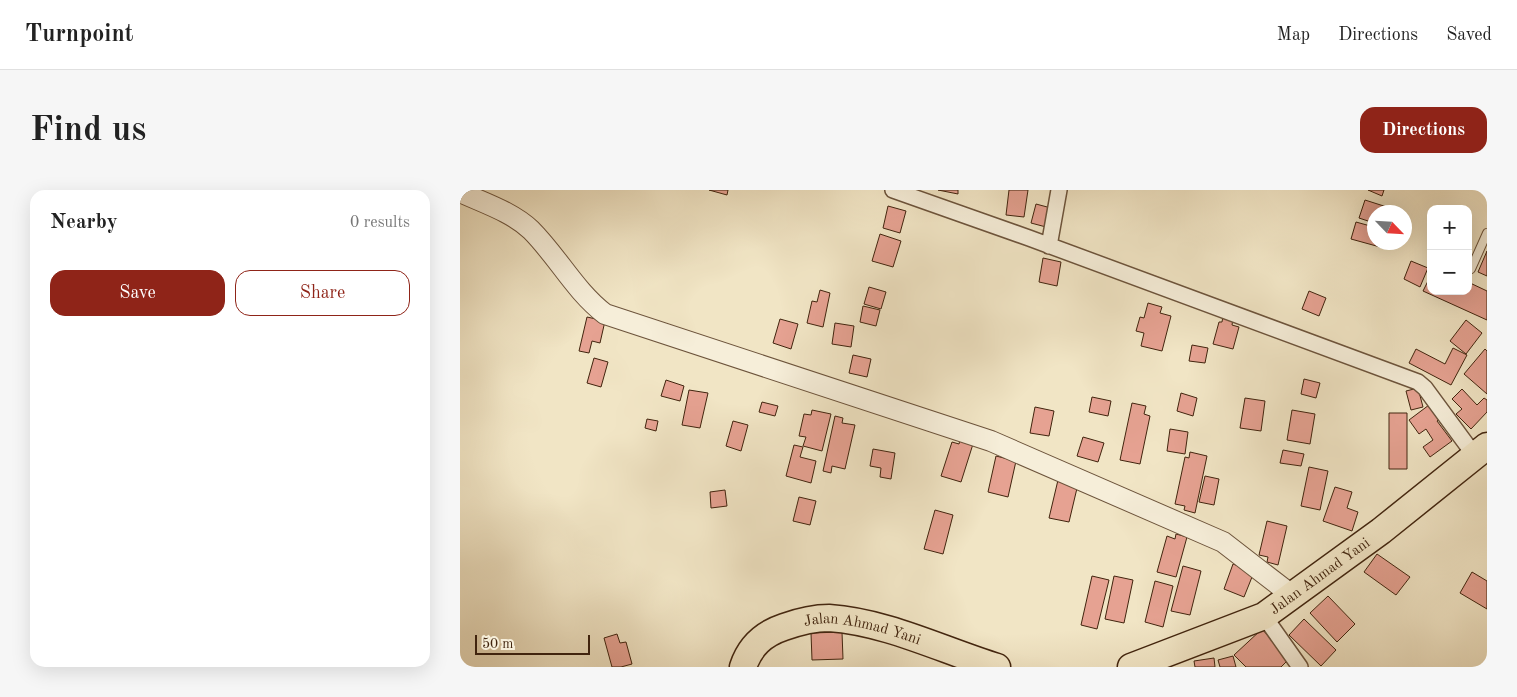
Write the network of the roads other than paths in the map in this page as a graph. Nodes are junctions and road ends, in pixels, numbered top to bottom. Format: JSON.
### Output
{"nodes":[{"id":1,"x":893,"y":190,"type":"edge"},
{"id":2,"x":1059,"y":190,"type":"edge"},
{"id":3,"x":460,"y":192,"type":"edge"},
{"id":4,"x":1487,"y":233,"type":"edge"},
{"id":5,"x":1049,"y":246,"type":"junction"},
{"id":6,"x":1472,"y":267,"type":"edge"},
{"id":7,"x":1481,"y":451,"type":"edge"},
{"id":8,"x":1293,"y":596,"type":"junction"},
{"id":9,"x":1264,"y":616,"type":"junction"},
{"id":10,"x":743,"y":667,"type":"edge"},
{"id":11,"x":997,"y":667,"type":"edge"},
{"id":12,"x":1131,"y":667,"type":"edge"},
{"id":13,"x":1300,"y":667,"type":"edge"}],
"edges":[{"from":1,"to":5,"type":"street"},
{"from":2,"to":5,"type":"street"},
{"from":3,"to":8,"type":"street"},
{"from":4,"to":6,"type":"lane"},
{"from":5,"to":7,"type":"street"},
{"from":7,"to":8,"type":"highway","name":"Jalan Ahmad Yani"},
{"from":8,"to":9,"type":"highway","name":"Jalan Ahmad Yani"},
{"from":9,"to":12,"type":"highway","name":"Jalan Ahmad Yani"},
{"from":9,"to":13,"type":"street"},
{"from":10,"to":11,"type":"highway","name":"Jalan Ahmad Yani"}]}
